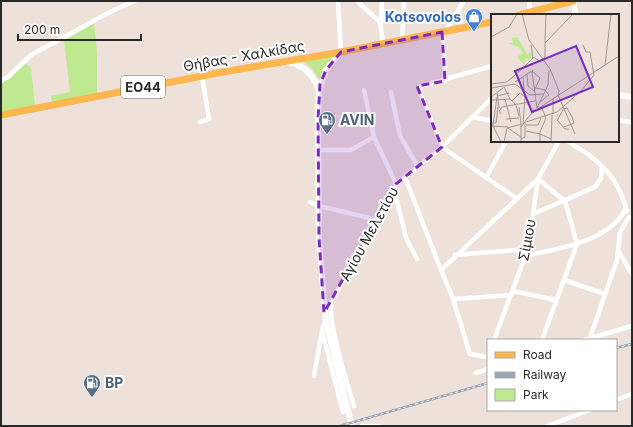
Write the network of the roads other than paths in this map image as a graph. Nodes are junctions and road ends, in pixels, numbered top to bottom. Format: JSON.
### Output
{"nodes":[{"id":1,"x":135,"y":1,"type":"edge"},
{"id":2,"x":338,"y":1,"type":"edge"},
{"id":3,"x":357,"y":1,"type":"edge"},
{"id":4,"x":382,"y":1,"type":"edge"},
{"id":5,"x":404,"y":1,"type":"edge"},
{"id":6,"x":464,"y":1,"type":"edge"},
{"id":7,"x":529,"y":1,"type":"edge"},
{"id":8,"x":571,"y":1,"type":"edge"},
{"id":9,"x":533,"y":13,"type":"edge"},
{"id":10,"x":575,"y":14,"type":"edge"},
{"id":11,"x":491,"y":22,"type":"edge"},
{"id":12,"x":381,"y":24,"type":"junction"},
{"id":13,"x":444,"y":32,"type":"junction"},
{"id":14,"x":402,"y":39,"type":"junction"},
{"id":15,"x":383,"y":42,"type":"junction"},
{"id":16,"x":341,"y":52,"type":"junction"},
{"id":17,"x":285,"y":61,"type":"junction"},
{"id":18,"x":491,"y":66,"type":"edge"},
{"id":19,"x":202,"y":76,"type":"junction"},
{"id":20,"x":1,"y":81,"type":"edge"},
{"id":21,"x":445,"y":81,"type":"junction"},
{"id":22,"x":364,"y":90,"type":"dead end"},
{"id":23,"x":319,"y":92,"type":"junction"},
{"id":24,"x":391,"y":92,"type":"dead end"},
{"id":25,"x":619,"y":95,"type":"edge"},
{"id":26,"x":632,"y":97,"type":"edge"},
{"id":27,"x":491,"y":99,"type":"edge"},
{"id":28,"x":1,"y":116,"type":"edge"},
{"id":29,"x":472,"y":117,"type":"junction"},
{"id":30,"x":619,"y":120,"type":"edge"},
{"id":31,"x":491,"y":121,"type":"edge"},
{"id":32,"x":200,"y":122,"type":"dead end"},
{"id":33,"x":632,"y":122,"type":"edge"},
{"id":34,"x":374,"y":137,"type":"junction"},
{"id":35,"x":505,"y":142,"type":"edge"},
{"id":36,"x":558,"y":142,"type":"edge"},
{"id":37,"x":569,"y":142,"type":"edge"},
{"id":38,"x":442,"y":147,"type":"junction"},
{"id":39,"x":318,"y":150,"type":"junction"},
{"id":40,"x":417,"y":165,"type":"junction"},
{"id":41,"x":602,"y":167,"type":"junction"},
{"id":42,"x":405,"y":177,"type":"junction"},
{"id":43,"x":486,"y":178,"type":"junction"},
{"id":44,"x":538,"y":179,"type":"junction"},
{"id":45,"x":395,"y":186,"type":"junction"},
{"id":46,"x":516,"y":198,"type":"junction"},
{"id":47,"x":565,"y":201,"type":"junction"},
{"id":48,"x":310,"y":202,"type":"dead end"},
{"id":49,"x":319,"y":206,"type":"junction"},
{"id":50,"x":626,"y":208,"type":"junction"},
{"id":51,"x":533,"y":214,"type":"junction"},
{"id":52,"x":631,"y":218,"type":"edge"},
{"id":53,"x":378,"y":220,"type":"junction"},
{"id":54,"x":576,"y":244,"type":"junction"},
{"id":55,"x":528,"y":249,"type":"junction"},
{"id":56,"x":619,"y":252,"type":"junction"},
{"id":57,"x":455,"y":255,"type":"junction"},
{"id":58,"x":526,"y":256,"type":"junction"},
{"id":59,"x":417,"y":259,"type":"dead end"},
{"id":60,"x":441,"y":270,"type":"junction"},
{"id":61,"x":632,"y":274,"type":"edge"},
{"id":62,"x":564,"y":280,"type":"junction"},
{"id":63,"x":513,"y":293,"type":"junction"},
{"id":64,"x":605,"y":294,"type":"junction"},
{"id":65,"x":453,"y":299,"type":"junction"},
{"id":66,"x":556,"y":300,"type":"junction"},
{"id":67,"x":332,"y":303,"type":"junction"},
{"id":68,"x":324,"y":313,"type":"junction"},
{"id":69,"x":326,"y":322,"type":"junction"},
{"id":70,"x":632,"y":326,"type":"edge"},
{"id":71,"x":322,"y":331,"type":"junction"},
{"id":72,"x":590,"y":338,"type":"junction"},
{"id":73,"x":494,"y":339,"type":"edge"},
{"id":74,"x":542,"y":339,"type":"edge"},
{"id":75,"x":587,"y":339,"type":"edge"},
{"id":76,"x":487,"y":357,"type":"edge"},
{"id":77,"x":487,"y":369,"type":"edge"},
{"id":78,"x":476,"y":372,"type":"dead end"},
{"id":79,"x":314,"y":376,"type":"dead end"},
{"id":80,"x":632,"y":394,"type":"edge"},
{"id":81,"x":617,"y":400,"type":"edge"},
{"id":82,"x":354,"y":406,"type":"dead end"},
{"id":83,"x":587,"y":411,"type":"edge"},
{"id":84,"x":343,"y":412,"type":"dead end"},
{"id":85,"x":352,"y":426,"type":"edge"},
{"id":86,"x":362,"y":426,"type":"edge"},
{"id":87,"x":379,"y":426,"type":"edge"},
{"id":88,"x":547,"y":426,"type":"edge"}],
"edges":[{"from":1,"to":20,"type":"street"},
{"from":2,"to":16,"type":"street"},
{"from":3,"to":12,"type":"street"},
{"from":4,"to":12,"type":"street"},
{"from":5,"to":14,"type":"street"},
{"from":6,"to":13,"type":"street"},
{"from":7,"to":9,"type":"street"},
{"from":8,"to":9,"type":"main road"},
{"from":8,"to":10,"type":"main road"},
{"from":11,"to":13,"type":"main road","name":"Θήβας - Χαλκίδας","number":"ΕΟ44"},
{"from":12,"to":15,"type":"street"},
{"from":13,"to":14,"type":"main road","name":"Θήβας - Χαλκίδας","number":"ΕΟ44"},
{"from":13,"to":21,"type":"street"},
{"from":14,"to":15,"type":"main road","name":"Θήβας - Χαλκίδας","number":"ΕΟ44"},
{"from":15,"to":16,"type":"main road","name":"Θήβας - Χαλκίδας","number":"ΕΟ44"},
{"from":16,"to":17,"type":"main road","name":"Θήβας - Χαλκίδας","number":"ΕΟ44"},
{"from":16,"to":23,"type":"main road"},
{"from":17,"to":19,"type":"main road","name":"Θήβας - Χαλκίδας","number":"ΕΟ44"},
{"from":17,"to":23,"type":"main road"},
{"from":18,"to":21,"type":"street"},
{"from":19,"to":28,"type":"main road","name":"Θήβας - Χαλκίδας","number":"ΕΟ44"},
{"from":19,"to":32,"type":"street"},
{"from":21,"to":38,"type":"street"},
{"from":22,"to":34,"type":"street"},
{"from":23,"to":39,"type":"main road"},
{"from":24,"to":40,"type":"street"},
{"from":25,"to":26,"type":"main road"},
{"from":27,"to":29,"type":"street","name":"Αγίου Μελετίου"},
{"from":29,"to":31,"type":"street"},
{"from":29,"to":38,"type":"street","name":"Αγίου Μελετίου"},
{"from":30,"to":33,"type":"street"},
{"from":34,"to":39,"type":"street"},
{"from":34,"to":45,"type":"street"},
{"from":35,"to":43,"type":"street"},
{"from":36,"to":44,"type":"street","name":"Σίμιου"},
{"from":37,"to":41,"type":"street"},
{"from":38,"to":40,"type":"street","name":"Αγίου Μελετίου"},
{"from":38,"to":43,"type":"street"},
{"from":39,"to":49,"type":"main road"},
{"from":40,"to":42,"type":"street","name":"Αγίου Μελετίου"},
{"from":41,"to":47,"type":"street"},
{"from":41,"to":50,"type":"street"},
{"from":42,"to":45,"type":"street","name":"Αγίου Μελετίου"},
{"from":42,"to":60,"type":"street"},
{"from":43,"to":46,"type":"street"},
{"from":44,"to":46,"type":"street"},
{"from":44,"to":47,"type":"street"},
{"from":44,"to":51,"type":"street","name":"Σίμιου"},
{"from":45,"to":53,"type":"street","name":"Αγίου Μελετίου"},
{"from":45,"to":59,"type":"street"},
{"from":46,"to":57,"type":"street"},
{"from":47,"to":51,"type":"street"},
{"from":47,"to":54,"type":"street"},
{"from":48,"to":49,"type":"street"},
{"from":49,"to":53,"type":"street"},
{"from":49,"to":68,"type":"main road"},
{"from":50,"to":52,"type":"street"},
{"from":50,"to":54,"type":"street"},
{"from":51,"to":55,"type":"street","name":"Σίμιου"},
{"from":52,"to":56,"type":"street"},
{"from":53,"to":67,"type":"street","name":"Αγίου Μελετίου"},
{"from":54,"to":58,"type":"street"},
{"from":54,"to":62,"type":"street"},
{"from":55,"to":57,"type":"street"},
{"from":55,"to":58,"type":"street","name":"Σίμιου"},
{"from":56,"to":61,"type":"street"},
{"from":56,"to":64,"type":"street"},
{"from":57,"to":60,"type":"street"},
{"from":58,"to":63,"type":"street","name":"Σίμιου"},
{"from":60,"to":65,"type":"street"},
{"from":62,"to":64,"type":"street"},
{"from":62,"to":66,"type":"street"},
{"from":63,"to":65,"type":"street"},
{"from":63,"to":66,"type":"street"},
{"from":63,"to":73,"type":"street","name":"Σίμιου"},
{"from":64,"to":72,"type":"street"},
{"from":65,"to":76,"type":"street"},
{"from":66,"to":74,"type":"street"},
{"from":67,"to":68,"type":"street","name":"Αγίου Μελετίου"},
{"from":67,"to":82,"type":"street"},
{"from":68,"to":69,"type":"main road"},
{"from":69,"to":71,"type":"street"},
{"from":69,"to":85,"type":"main road"},
{"from":70,"to":72,"type":"street"},
{"from":71,"to":79,"type":"street"},
{"from":71,"to":84,"type":"street"},
{"from":72,"to":75,"type":"street"},
{"from":77,"to":78,"type":"street"},
{"from":80,"to":81,"type":"street"},
{"from":83,"to":88,"type":"street"},
{"from":86,"to":87,"type":"street"}]}
